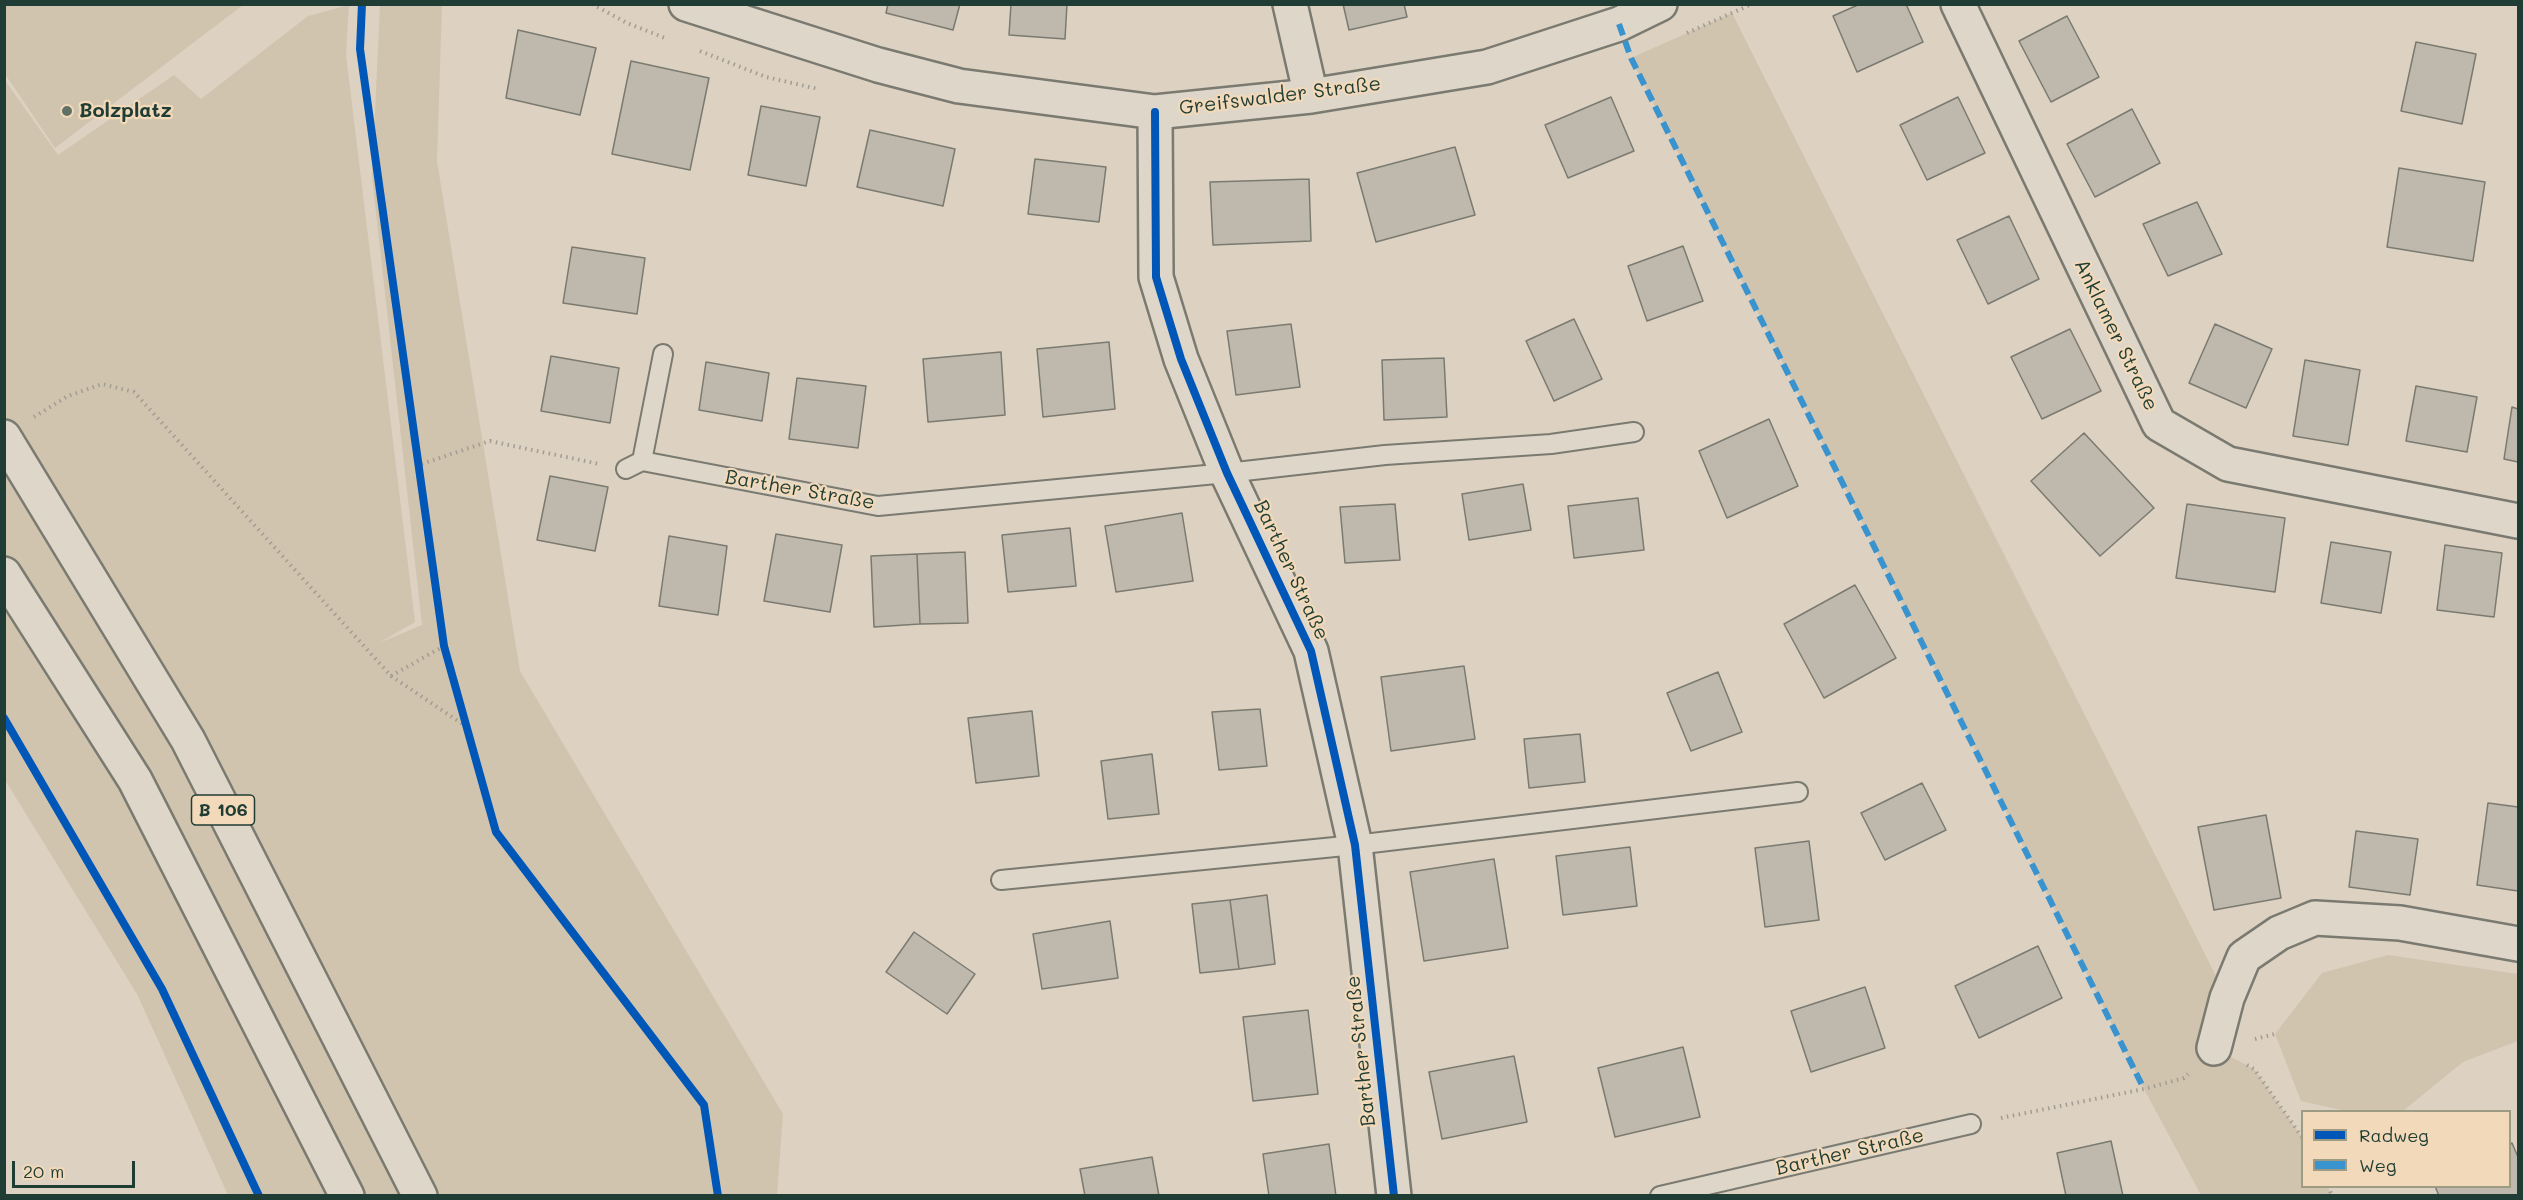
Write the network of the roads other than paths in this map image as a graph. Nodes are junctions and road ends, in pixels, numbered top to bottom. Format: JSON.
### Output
{"nodes":[{"id":1,"x":686,"y":4,"type":"edge"},
{"id":2,"x":1290,"y":4,"type":"edge"},
{"id":3,"x":1660,"y":4,"type":"edge"},
{"id":4,"x":1958,"y":4,"type":"edge"},
{"id":5,"x":1311,"y":96,"type":"junction"},
{"id":6,"x":1155,"y":112,"type":"junction"},
{"id":7,"x":663,"y":354,"type":"dead end"},
{"id":8,"x":1634,"y":432,"type":"dead end"},
{"id":9,"x":4,"y":437,"type":"edge"},
{"id":10,"x":1227,"y":473,"type":"junction"},
{"id":11,"x":2518,"y":521,"type":"edge"},
{"id":12,"x":4,"y":574,"type":"edge"},
{"id":13,"x":1798,"y":792,"type":"dead end"},
{"id":14,"x":1355,"y":845,"type":"junction"},
{"id":15,"x":1001,"y":880,"type":"dead end"},
{"id":16,"x":2518,"y":944,"type":"edge"},
{"id":17,"x":2214,"y":1048,"type":"road end"},
{"id":18,"x":1971,"y":1124,"type":"road end"},
{"id":19,"x":347,"y":1196,"type":"edge"},
{"id":20,"x":420,"y":1196,"type":"edge"},
{"id":21,"x":1394,"y":1196,"type":"edge"},
{"id":22,"x":1660,"y":1196,"type":"edge"}],
"edges":[{"from":1,"to":6,"type":"main road","name":"Greifswalder Straße"},
{"from":2,"to":5,"type":"main road"},
{"from":3,"to":5,"type":"main road","name":"Greifswalder Straße"},
{"from":4,"to":11,"type":"main road","name":"Anklamer Straße"},
{"from":5,"to":6,"type":"main road","name":"Greifswalder Straße"},
{"from":6,"to":10,"type":"main road","name":"Barther Straße"},
{"from":7,"to":10,"type":"lane","name":"Barther Straße"},
{"from":8,"to":10,"type":"lane","name":"Barther Straße"},
{"from":9,"to":20,"type":"main road","number":"B 106"},
{"from":10,"to":14,"type":"main road","name":"Barther Straße"},
{"from":12,"to":19,"type":"main road"},
{"from":13,"to":14,"type":"lane"},
{"from":14,"to":15,"type":"lane"},
{"from":14,"to":21,"type":"main road","name":"Barther Straße"},
{"from":16,"to":17,"type":"main road"},
{"from":18,"to":22,"type":"lane","name":"Barther Straße"}]}
